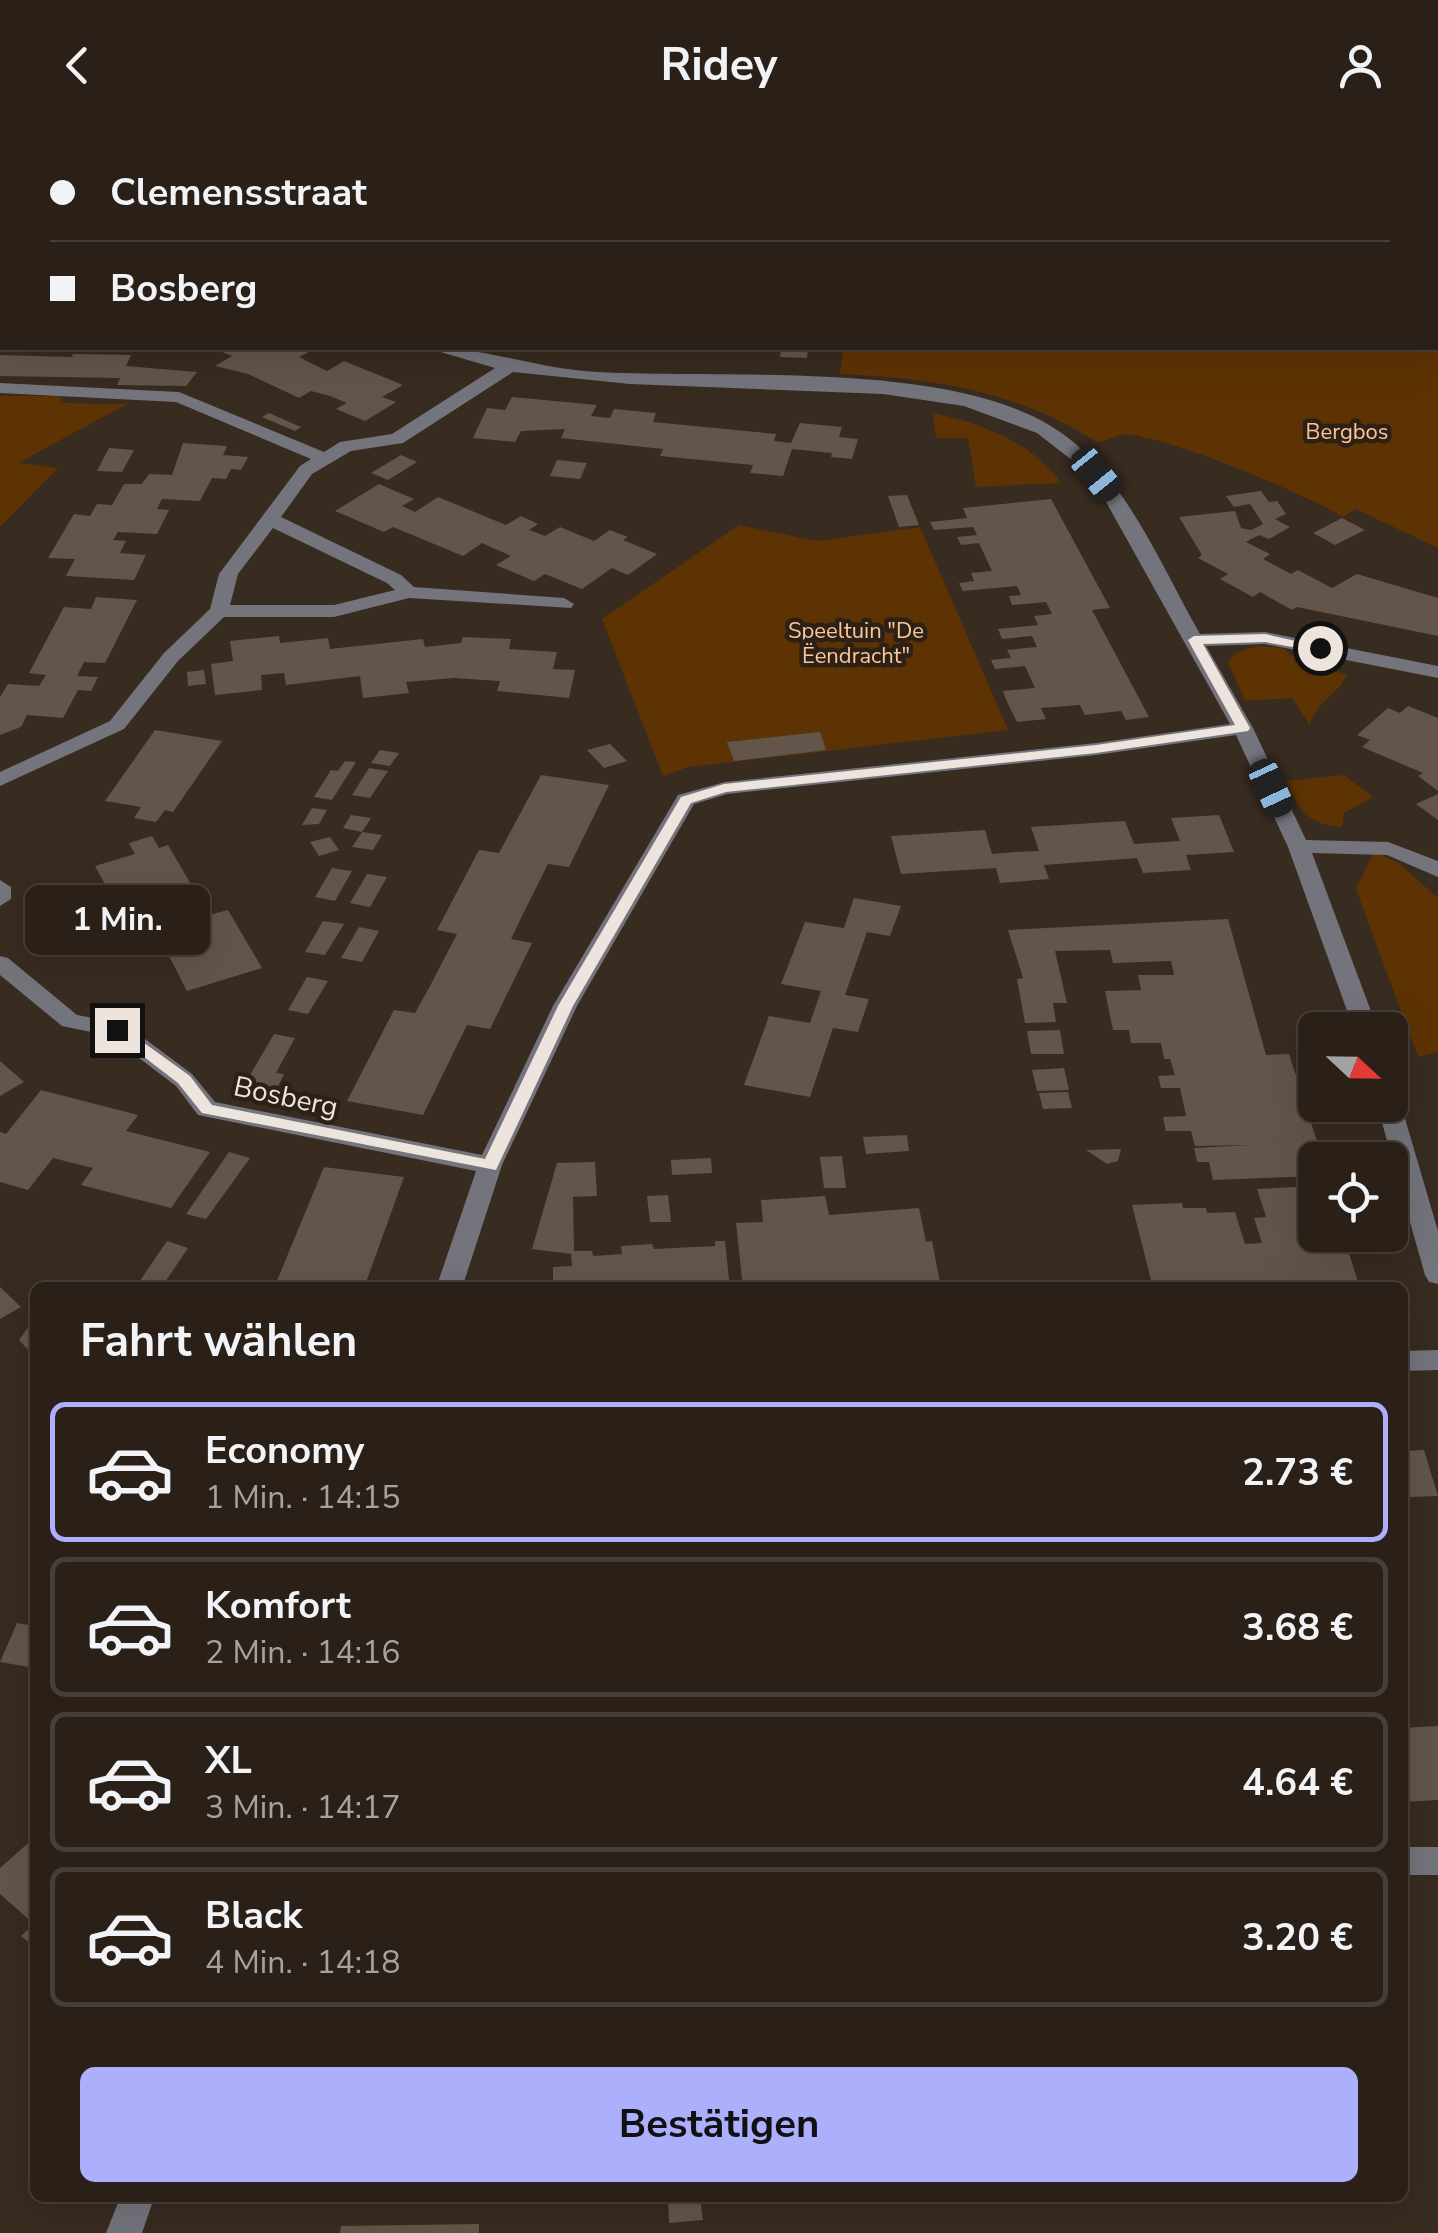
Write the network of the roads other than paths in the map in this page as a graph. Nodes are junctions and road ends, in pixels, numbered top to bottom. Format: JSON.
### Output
{"nodes":[{"id":1,"x":443,"y":350,"type":"edge"},
{"id":2,"x":507,"y":368,"type":"junction"},
{"id":3,"x":0,"y":388,"type":"edge"},
{"id":4,"x":323,"y":458,"type":"junction"},
{"id":5,"x":270,"y":519,"type":"junction"},
{"id":6,"x":409,"y":592,"type":"junction"},
{"id":7,"x":564,"y":604,"type":"dead end"},
{"id":8,"x":220,"y":611,"type":"junction"},
{"id":9,"x":1194,"y":640,"type":"junction"},
{"id":10,"x":1438,"y":672,"type":"edge"},
{"id":11,"x":1243,"y":728,"type":"junction"},
{"id":12,"x":0,"y":780,"type":"edge"},
{"id":13,"x":1299,"y":847,"type":"junction"},
{"id":14,"x":1438,"y":870,"type":"edge"},
{"id":15,"x":0,"y":887,"type":"edge"},
{"id":16,"x":0,"y":898,"type":"edge"},
{"id":17,"x":0,"y":963,"type":"edge"},
{"id":18,"x":1359,"y":1012,"type":"edge"},
{"id":19,"x":1395,"y":1122,"type":"edge"},
{"id":20,"x":490,"y":1166,"type":"junction"},
{"id":21,"x":1438,"y":1275,"type":"edge"},
{"id":22,"x":451,"y":1282,"type":"edge"},
{"id":23,"x":1438,"y":1360,"type":"edge"},
{"id":24,"x":1408,"y":1362,"type":"edge"},
{"id":25,"x":1408,"y":1861,"type":"edge"},
{"id":26,"x":1438,"y":1862,"type":"edge"},
{"id":27,"x":135,"y":2202,"type":"edge"},
{"id":28,"x":124,"y":2233,"type":"edge"}],
"edges":[{"from":1,"to":2,"type":"street"},
{"from":2,"to":4,"type":"street"},
{"from":2,"to":9,"type":"street"},
{"from":3,"to":4,"type":"street"},
{"from":4,"to":5,"type":"street"},
{"from":5,"to":6,"type":"street"},
{"from":5,"to":8,"type":"street"},
{"from":6,"to":7,"type":"street"},
{"from":6,"to":8,"type":"street"},
{"from":8,"to":12,"type":"street"},
{"from":9,"to":10,"type":"street"},
{"from":9,"to":11,"type":"street"},
{"from":11,"to":13,"type":"street"},
{"from":11,"to":20,"type":"street"},
{"from":13,"to":14,"type":"street"},
{"from":13,"to":18,"type":"street"},
{"from":15,"to":16,"type":"street"},
{"from":17,"to":20,"type":"street","name":"Bosberg"},
{"from":19,"to":21,"type":"street"},
{"from":20,"to":22,"type":"street"},
{"from":23,"to":24,"type":"street"},
{"from":25,"to":26,"type":"street"},
{"from":27,"to":28,"type":"street"}]}
